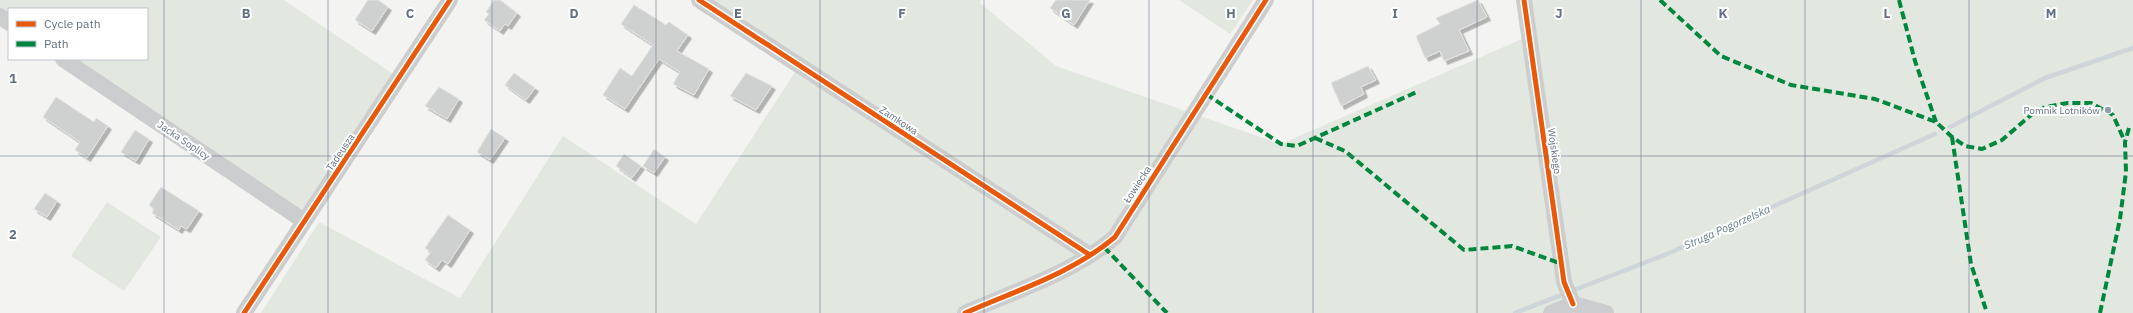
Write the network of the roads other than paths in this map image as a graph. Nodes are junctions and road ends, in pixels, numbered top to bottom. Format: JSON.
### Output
{"nodes":[{"id":1,"x":450,"y":0,"type":"edge"},
{"id":2,"x":699,"y":0,"type":"edge"},
{"id":3,"x":1266,"y":0,"type":"edge"},
{"id":4,"x":1524,"y":0,"type":"edge"},
{"id":5,"x":64,"y":60,"type":"edge"},
{"id":6,"x":304,"y":221,"type":"junction"},
{"id":7,"x":1090,"y":255,"type":"junction"},
{"id":8,"x":1569,"y":294,"type":"junction"},
{"id":9,"x":244,"y":313,"type":"edge"},
{"id":10,"x":965,"y":313,"type":"edge"},
{"id":11,"x":1551,"y":313,"type":"edge"},
{"id":12,"x":1606,"y":313,"type":"edge"}],
"edges":[{"from":1,"to":6,"type":"street","name":"Tadeusza"},
{"from":2,"to":7,"type":"street","name":"Zamkowa"},
{"from":3,"to":7,"type":"street","name":"Łowiecka"},
{"from":4,"to":8,"type":"street","name":"Wojskiego"},
{"from":5,"to":6,"type":"street","name":"Jacka Soplicy"},
{"from":6,"to":9,"type":"street","name":"Tadeusza"},
{"from":7,"to":10,"type":"street","name":"Łowiecka"},
{"from":8,"to":11,"type":"street"},
{"from":8,"to":12,"type":"street"}]}
